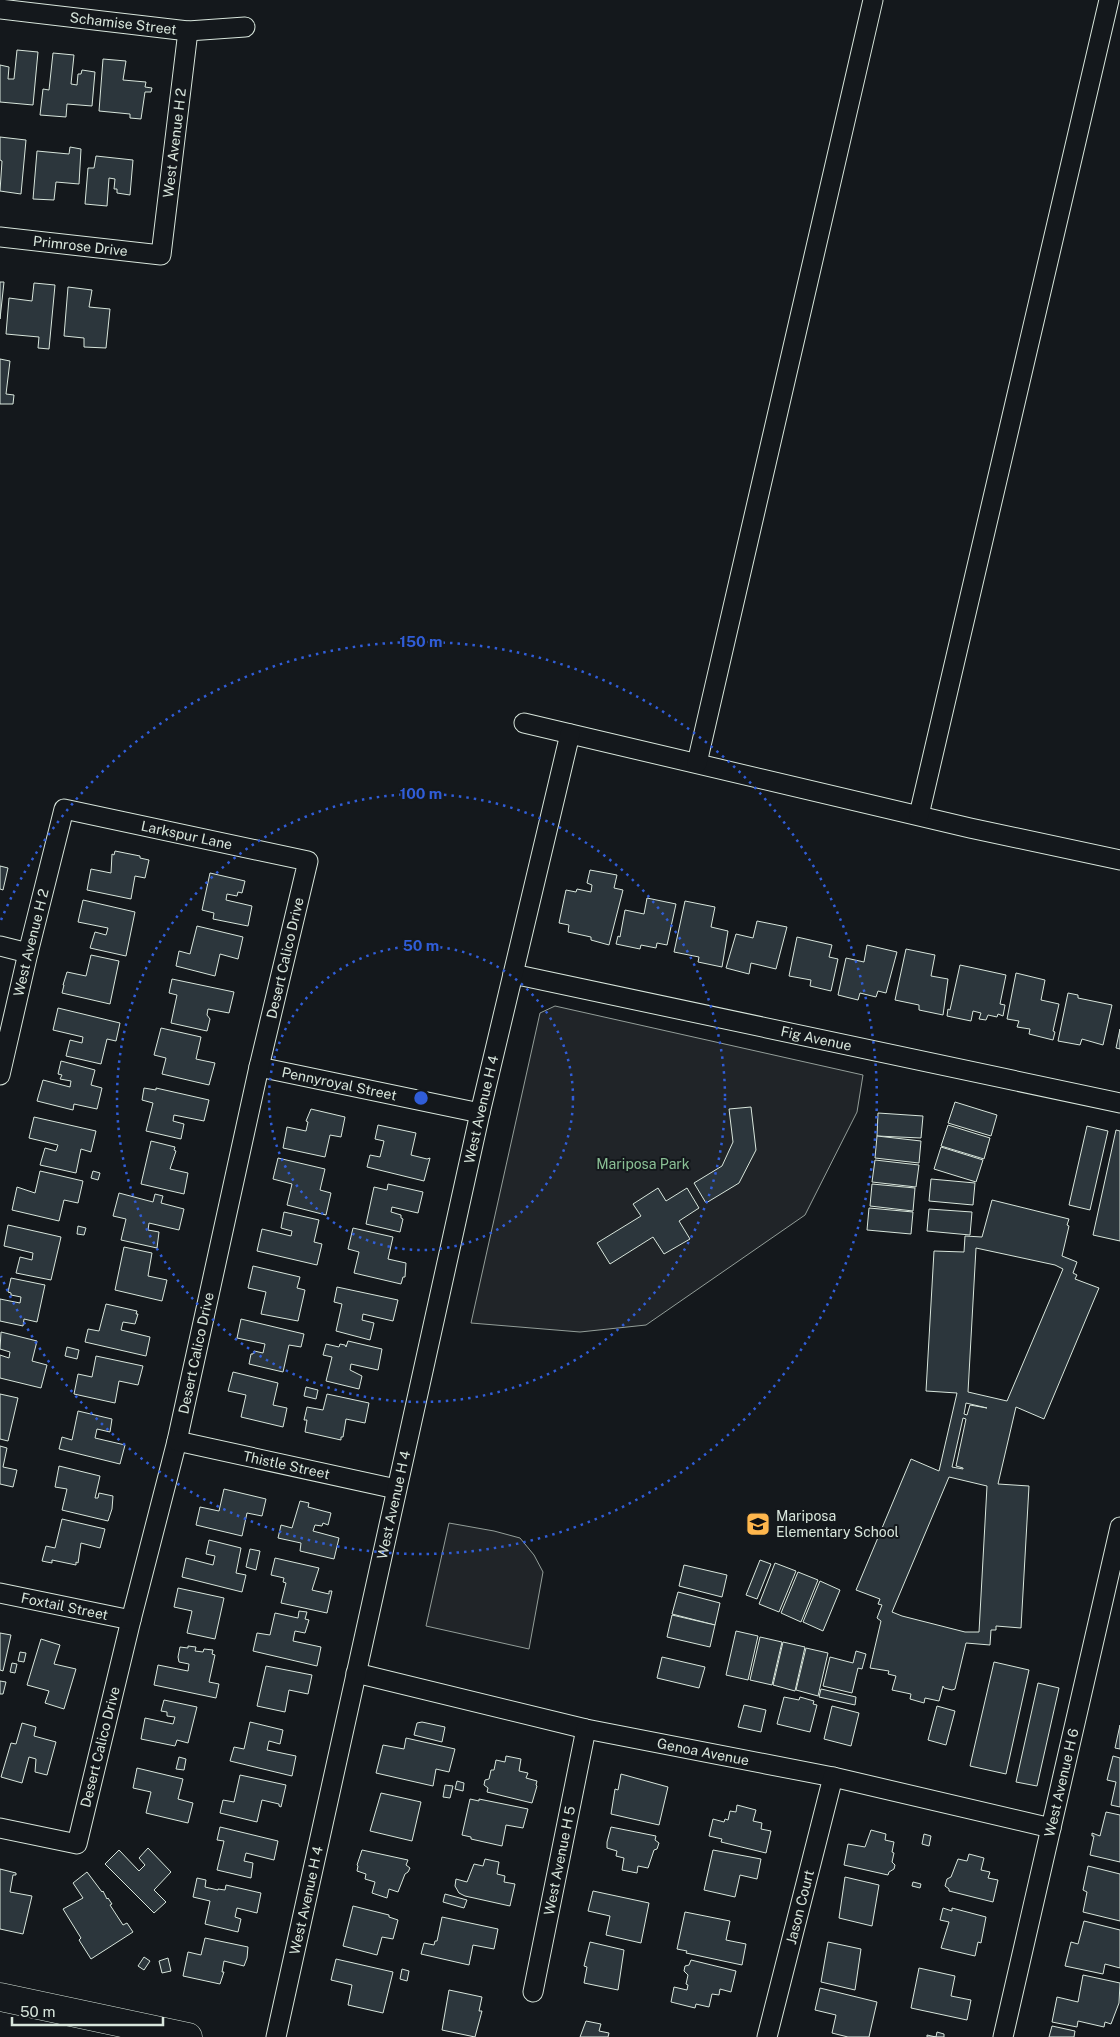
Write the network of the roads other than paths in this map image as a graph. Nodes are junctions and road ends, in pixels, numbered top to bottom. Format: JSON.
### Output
{"nodes":[{"id":1,"x":872,"y":0,"type":"edge"},
{"id":2,"x":1109,"y":0,"type":"edge"},
{"id":3,"x":0,"y":9,"type":"edge"},
{"id":4,"x":246,"y":27,"type":"dead end"},
{"id":5,"x":188,"y":31,"type":"junction"},
{"id":6,"x":0,"y":237,"type":"edge"},
{"id":7,"x":160,"y":255,"type":"joint"},
{"id":8,"x":524,"y":723,"type":"dead end"},
{"id":9,"x":570,"y":734,"type":"junction"},
{"id":10,"x":697,"y":763,"type":"junction"},
{"id":11,"x":64,"y":809,"type":"joint"},
{"id":12,"x":918,"y":815,"type":"junction"},
{"id":13,"x":1120,"y":860,"type":"edge"},
{"id":14,"x":308,"y":861,"type":"joint"},
{"id":15,"x":0,"y":946,"type":"edge"},
{"id":16,"x":28,"y":953,"type":"junction"},
{"id":17,"x":513,"y":974,"type":"junction"},
{"id":18,"x":259,"y":1066,"type":"junction"},
{"id":19,"x":0,"y":1075,"type":"edge"},
{"id":20,"x":1120,"y":1103,"type":"edge"},
{"id":21,"x":480,"y":1112,"type":"junction"},
{"id":22,"x":177,"y":1440,"type":"junction"},
{"id":23,"x":396,"y":1489,"type":"junction"},
{"id":24,"x":1120,"y":1527,"type":"edge"},
{"id":25,"x":0,"y":1593,"type":"edge"},
{"id":26,"x":131,"y":1620,"type":"junction"},
{"id":27,"x":356,"y":1673,"type":"junction"},
{"id":28,"x":586,"y":1729,"type":"junction"},
{"id":29,"x":833,"y":1777,"type":"junction"},
{"id":30,"x":0,"y":1828,"type":"edge"},
{"id":31,"x":1051,"y":1828,"type":"junction"},
{"id":32,"x":533,"y":1992,"type":"dead end"},
{"id":33,"x":0,"y":1997,"type":"edge"},
{"id":34,"x":188,"y":2037,"type":"edge"},
{"id":35,"x":276,"y":2037,"type":"edge"},
{"id":36,"x":767,"y":2037,"type":"edge"},
{"id":37,"x":1003,"y":2037,"type":"edge"}],
"edges":[{"from":1,"to":10,"type":"street"},
{"from":2,"to":12,"type":"street"},
{"from":3,"to":5,"type":"street","name":"Schamise Street"},
{"from":4,"to":5,"type":"street","name":"Schamise Street"},
{"from":5,"to":7,"type":"street","name":"West Avenue H 2"},
{"from":6,"to":7,"type":"street","name":"Primrose Drive"},
{"from":8,"to":9,"type":"street"},
{"from":9,"to":10,"type":"street"},
{"from":9,"to":17,"type":"street","name":"West Avenue H 4"},
{"from":10,"to":12,"type":"street"},
{"from":11,"to":14,"type":"street","name":"Larkspur Lane"},
{"from":11,"to":16,"type":"street","name":"West Avenue H 2"},
{"from":12,"to":13,"type":"street"},
{"from":14,"to":18,"type":"street","name":"Desert Calico Drive"},
{"from":15,"to":16,"type":"street"},
{"from":16,"to":19,"type":"street","name":"West Avenue H 2"},
{"from":17,"to":20,"type":"street","name":"Fig Avenue"},
{"from":17,"to":21,"type":"street","name":"West Avenue H 4"},
{"from":18,"to":21,"type":"street","name":"Pennyroyal Street"},
{"from":18,"to":22,"type":"street","name":"Desert Calico Drive"},
{"from":21,"to":23,"type":"street","name":"West Avenue H 4"},
{"from":22,"to":23,"type":"street","name":"Thistle Street"},
{"from":22,"to":26,"type":"street","name":"Desert Calico Drive"},
{"from":23,"to":27,"type":"street","name":"West Avenue H 4"},
{"from":24,"to":31,"type":"street","name":"West Avenue H 6"},
{"from":25,"to":26,"type":"street","name":"Foxtail Street"},
{"from":26,"to":30,"type":"street","name":"Desert Calico Drive"},
{"from":27,"to":28,"type":"street","name":"Genoa Avenue"},
{"from":27,"to":35,"type":"street","name":"West Avenue H 4"},
{"from":28,"to":29,"type":"street","name":"Genoa Avenue"},
{"from":28,"to":32,"type":"street","name":"West Avenue H 5"},
{"from":29,"to":31,"type":"street","name":"Genoa Avenue"},
{"from":29,"to":36,"type":"street","name":"Jason Court"},
{"from":31,"to":37,"type":"street","name":"West Avenue H 6"},
{"from":33,"to":34,"type":"main road"}]}
